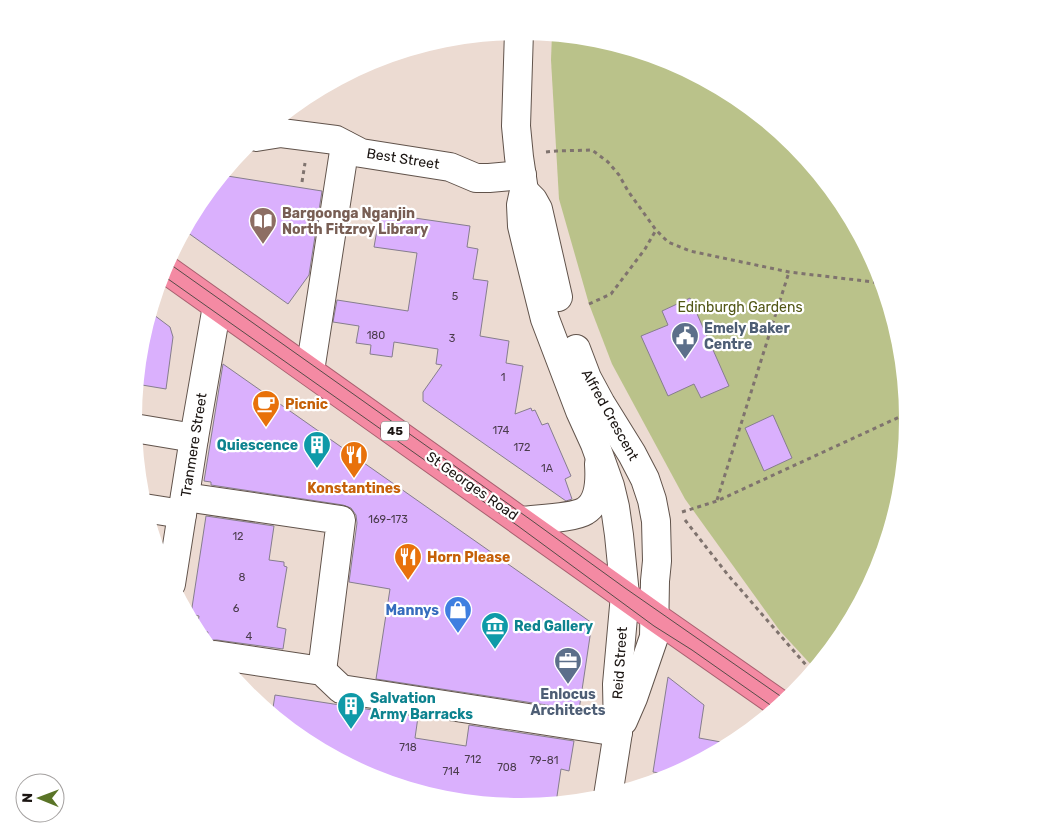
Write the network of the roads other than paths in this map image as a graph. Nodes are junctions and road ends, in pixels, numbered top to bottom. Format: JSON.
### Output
{"nodes":[{"id":1,"x":519,"y":40,"type":"edge"},
{"id":2,"x":270,"y":135,"type":"edge"},
{"id":3,"x":341,"y":143,"type":"junction"},
{"id":4,"x":522,"y":174,"type":"junction"},
{"id":5,"x":171,"y":273,"type":"edge"},
{"id":6,"x":217,"y":306,"type":"junction"},
{"id":7,"x":310,"y":371,"type":"junction"},
{"id":8,"x":141,"y":429,"type":"edge"},
{"id":9,"x":194,"y":438,"type":"junction"},
{"id":10,"x":595,"y":444,"type":"junction"},
{"id":11,"x":184,"y":505,"type":"junction"},
{"id":12,"x":152,"y":507,"type":"edge"},
{"id":13,"x":522,"y":521,"type":"junction"},
{"id":14,"x":173,"y":571,"type":"edge"},
{"id":15,"x":625,"y":596,"type":"junction"},
{"id":16,"x":655,"y":617,"type":"junction"},
{"id":17,"x":226,"y":657,"type":"edge"},
{"id":18,"x":322,"y":671,"type":"junction"},
{"id":19,"x":775,"y":700,"type":"edge"},
{"id":20,"x":618,"y":732,"type":"junction"},
{"id":21,"x":609,"y":787,"type":"edge"}],
"edges":[{"from":1,"to":4,"type":"street","name":"Alfred Crescent"},
{"from":2,"to":3,"type":"street","name":"Best Street"},
{"from":3,"to":4,"type":"street","name":"Best Street"},
{"from":3,"to":7,"type":"street"},
{"from":4,"to":10,"type":"street","name":"Alfred Crescent"},
{"from":4,"to":16,"type":"street","name":"Alfred Crescent"},
{"from":5,"to":6,"type":"highway","name":"St Georges Road","number":"45"},
{"from":6,"to":7,"type":"highway","name":"St Georges Road","number":"45"},
{"from":6,"to":9,"type":"street","name":"Tranmere Street"},
{"from":7,"to":13,"type":"highway","name":"St Georges Road","number":"45"},
{"from":8,"to":9,"type":"street"},
{"from":9,"to":11,"type":"street","name":"Tranmere Street"},
{"from":10,"to":13,"type":"street"},
{"from":10,"to":15,"type":"street","name":"Alfred Crescent"},
{"from":11,"to":12,"type":"street"},
{"from":11,"to":14,"type":"street","name":"Tranmere Street"},
{"from":11,"to":18,"type":"street"},
{"from":13,"to":15,"type":"highway","name":"St Georges Road","number":"45"},
{"from":15,"to":16,"type":"highway","name":"St Georges Road","number":"45"},
{"from":15,"to":20,"type":"street","name":"Reid Street"},
{"from":16,"to":19,"type":"highway","name":"St Georges Road","number":"45"},
{"from":16,"to":20,"type":"street","name":"Reid Street"},
{"from":17,"to":18,"type":"street"},
{"from":18,"to":20,"type":"street"},
{"from":20,"to":21,"type":"street","name":"Reid Street"}]}
